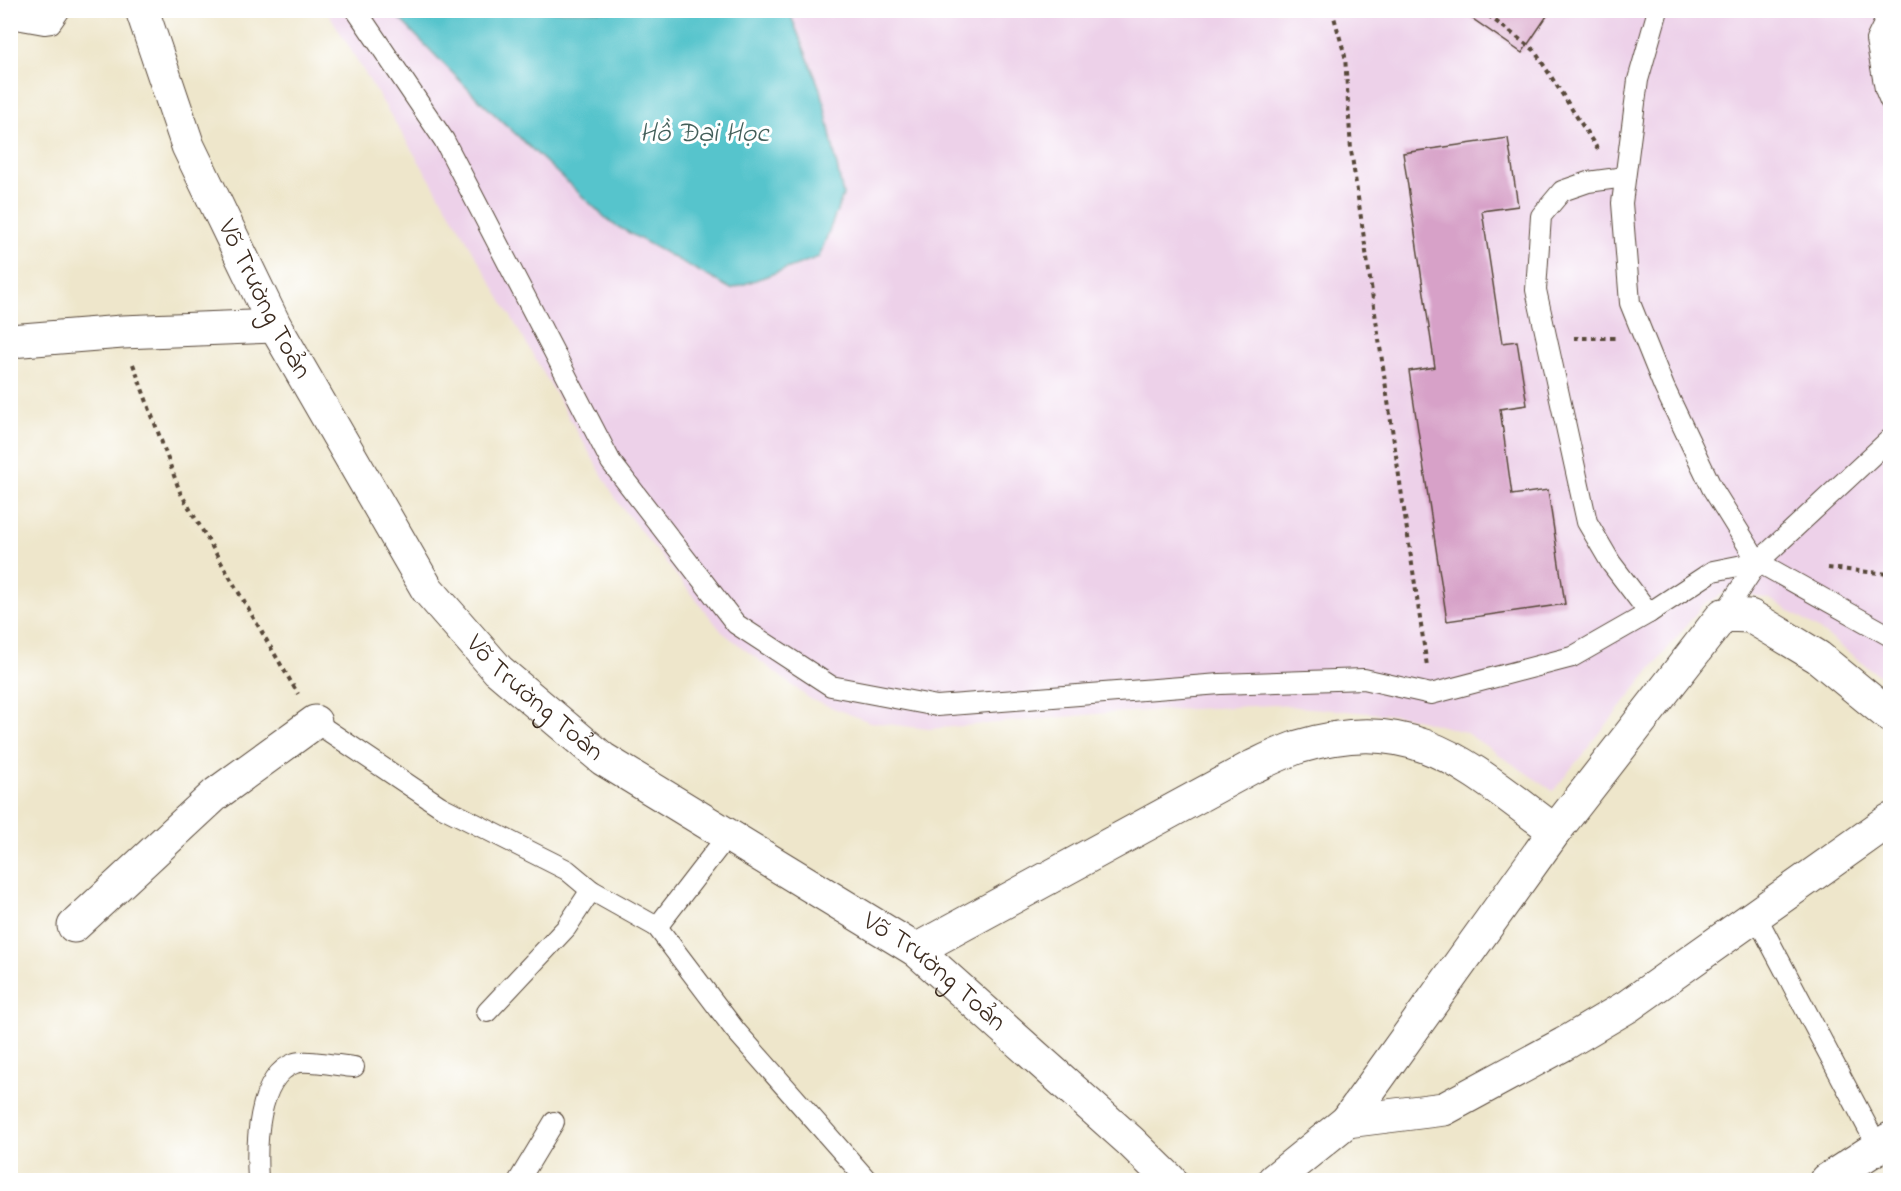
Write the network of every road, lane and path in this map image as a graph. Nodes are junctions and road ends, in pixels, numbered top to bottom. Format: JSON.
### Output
{"nodes":[{"id":1,"x":60,"y":10,"type":"edge"},
{"id":2,"x":142,"y":10,"type":"edge"},
{"id":3,"x":356,"y":10,"type":"edge"},
{"id":4,"x":1332,"y":10,"type":"edge"},
{"id":5,"x":1481,"y":10,"type":"edge"},
{"id":6,"x":1658,"y":10,"type":"edge"},
{"id":7,"x":1890,"y":11,"type":"edge"},
{"id":8,"x":10,"y":18,"type":"edge"},
{"id":9,"x":1890,"y":101,"type":"edge"},
{"id":10,"x":1621,"y":178,"type":"junction"},
{"id":11,"x":274,"y":326,"type":"junction"},
{"id":12,"x":122,"y":332,"type":"junction"},
{"id":13,"x":1546,"y":337,"type":"junction"},
{"id":14,"x":1645,"y":339,"type":"junction"},
{"id":15,"x":10,"y":341,"type":"edge"},
{"id":16,"x":1890,"y":439,"type":"edge"},
{"id":17,"x":1758,"y":562,"type":"junction"},
{"id":18,"x":1649,"y":613,"type":"junction"},
{"id":19,"x":1723,"y":615,"type":"junction"},
{"id":20,"x":1890,"y":636,"type":"edge"},
{"id":21,"x":1431,"y":694,"type":"junction"},
{"id":22,"x":1890,"y":716,"type":"edge"},
{"id":23,"x":315,"y":722,"type":"junction"},
{"id":24,"x":1890,"y":820,"type":"edge"},
{"id":25,"x":1555,"y":831,"type":"junction"},
{"id":26,"x":728,"y":835,"type":"junction"},
{"id":27,"x":591,"y":890,"type":"junction"},
{"id":28,"x":1755,"y":914,"type":"junction"},
{"id":29,"x":74,"y":926,"type":"dead end"},
{"id":30,"x":657,"y":927,"type":"junction"},
{"id":31,"x":916,"y":950,"type":"junction"},
{"id":32,"x":487,"y":1012,"type":"dead end"},
{"id":33,"x":354,"y":1067,"type":"dead end"},
{"id":34,"x":554,"y":1122,"type":"dead end"},
{"id":35,"x":1347,"y":1122,"type":"junction"},
{"id":36,"x":1884,"y":1143,"type":"edge"},
{"id":37,"x":258,"y":1180,"type":"edge"},
{"id":38,"x":519,"y":1180,"type":"edge"},
{"id":39,"x":867,"y":1180,"type":"edge"},
{"id":40,"x":1170,"y":1180,"type":"edge"},
{"id":41,"x":1274,"y":1180,"type":"edge"},
{"id":42,"x":1827,"y":1180,"type":"edge"}],
"edges":[{"from":1,"to":8,"type":"lane"},
{"from":2,"to":11,"type":"street","name":"Võ Trường Toản"},
{"from":3,"to":21,"type":"lane"},
{"from":4,"to":21,"type":"path"},
{"from":5,"to":10,"type":"path"},
{"from":6,"to":10,"type":"lane"},
{"from":7,"to":9,"type":"lane"},
{"from":10,"to":13,"type":"lane"},
{"from":10,"to":14,"type":"lane"},
{"from":11,"to":12,"type":"street"},
{"from":11,"to":26,"type":"street","name":"Võ Trường Toản"},
{"from":12,"to":15,"type":"street"},
{"from":12,"to":23,"type":"path"},
{"from":13,"to":14,"type":"path"},
{"from":13,"to":18,"type":"lane"},
{"from":14,"to":17,"type":"lane"},
{"from":16,"to":17,"type":"lane"},
{"from":17,"to":18,"type":"lane"},
{"from":17,"to":19,"type":"lane"},
{"from":17,"to":20,"type":"lane"},
{"from":18,"to":21,"type":"lane"},
{"from":19,"to":22,"type":"street"},
{"from":19,"to":25,"type":"street"},
{"from":23,"to":27,"type":"lane"},
{"from":23,"to":29,"type":"street"},
{"from":24,"to":28,"type":"street"},
{"from":25,"to":31,"type":"street"},
{"from":25,"to":35,"type":"street"},
{"from":26,"to":30,"type":"lane"},
{"from":26,"to":31,"type":"street","name":"Võ Trường Toản"},
{"from":27,"to":30,"type":"lane"},
{"from":27,"to":32,"type":"lane"},
{"from":28,"to":35,"type":"street"},
{"from":28,"to":36,"type":"lane"},
{"from":30,"to":39,"type":"lane"},
{"from":31,"to":40,"type":"street","name":"Võ Trường Toản"},
{"from":33,"to":37,"type":"lane"},
{"from":34,"to":38,"type":"lane"},
{"from":35,"to":41,"type":"street"},
{"from":36,"to":42,"type":"street"}]}
